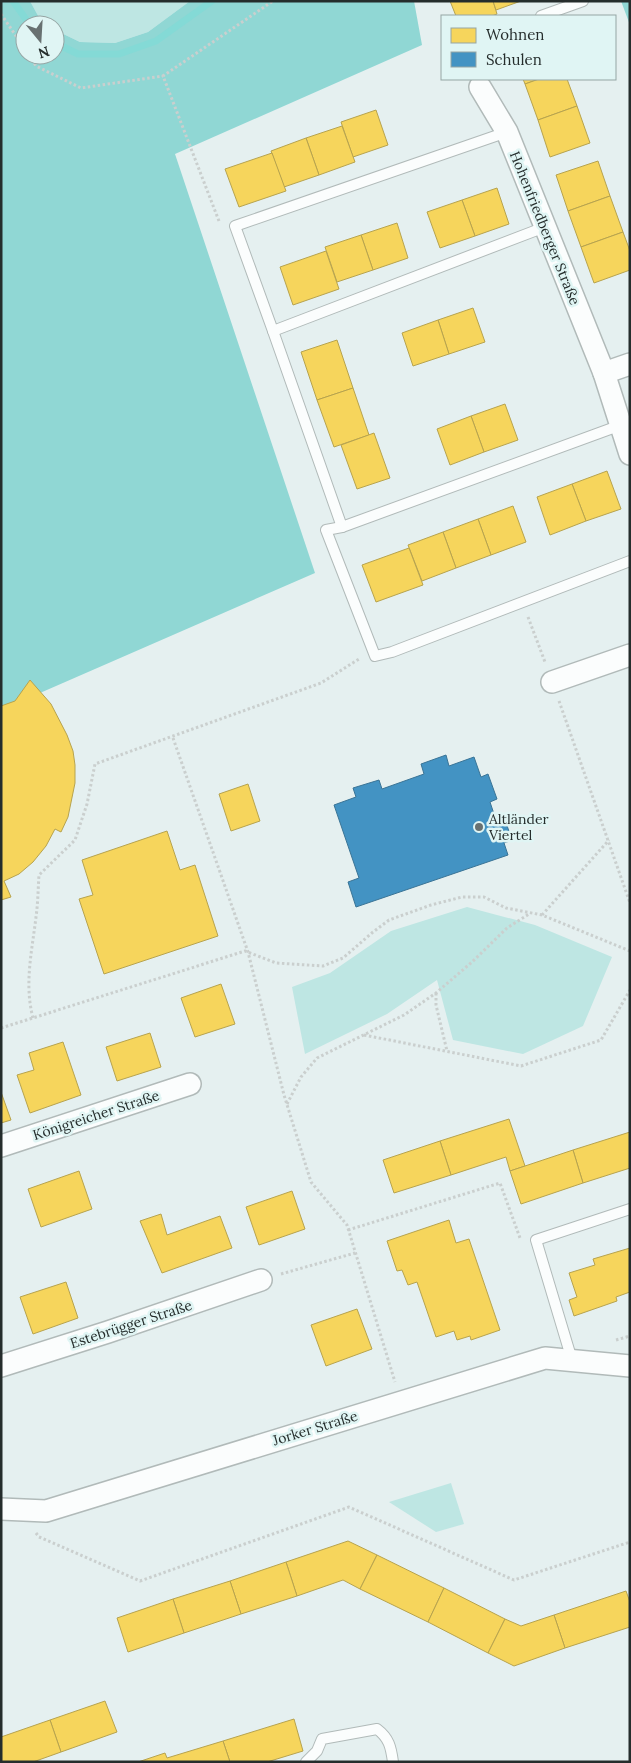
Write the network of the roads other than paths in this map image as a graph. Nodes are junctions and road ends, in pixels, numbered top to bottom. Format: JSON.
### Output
{"nodes":[{"id":1,"x":583,"y":1,"type":"edge"},
{"id":2,"x":545,"y":15,"type":"edge"},
{"id":3,"x":480,"y":83,"type":"edge"},
{"id":4,"x":507,"y":132,"type":"junction"},
{"id":5,"x":545,"y":227,"type":"junction"},
{"id":6,"x":273,"y":331,"type":"junction"},
{"id":7,"x":630,"y":364,"type":"edge"},
{"id":8,"x":604,"y":373,"type":"junction"},
{"id":9,"x":621,"y":425,"type":"junction"},
{"id":10,"x":630,"y":454,"type":"edge"},
{"id":11,"x":342,"y":527,"type":"junction"},
{"id":12,"x":630,"y":562,"type":"edge"},
{"id":13,"x":630,"y":655,"type":"edge"},
{"id":14,"x":552,"y":682,"type":"road end"},
{"id":15,"x":190,"y":1084,"type":"dead end"},
{"id":16,"x":1,"y":1146,"type":"edge"},
{"id":17,"x":630,"y":1209,"type":"edge"},
{"id":18,"x":260,"y":1280,"type":"road end"},
{"id":19,"x":572,"y":1360,"type":"junction"},
{"id":20,"x":1,"y":1366,"type":"edge"},
{"id":21,"x":630,"y":1366,"type":"edge"},
{"id":22,"x":11,"y":1510,"type":"edge"},
{"id":23,"x":306,"y":1762,"type":"edge"},
{"id":24,"x":393,"y":1762,"type":"edge"}],
"edges":[{"from":1,"to":2,"type":"lane"},
{"from":3,"to":4,"type":"street","name":"Hohenfriedberger Straße"},
{"from":4,"to":5,"type":"street","name":"Hohenfriedberger Straße"},
{"from":4,"to":6,"type":"lane"},
{"from":5,"to":6,"type":"lane"},
{"from":5,"to":8,"type":"street","name":"Hohenfriedberger Straße"},
{"from":6,"to":11,"type":"lane"},
{"from":7,"to":8,"type":"street"},
{"from":8,"to":9,"type":"street","name":"Hohenfriedberger Straße"},
{"from":9,"to":10,"type":"street","name":"Hohenfriedberger Straße"},
{"from":9,"to":11,"type":"lane"},
{"from":11,"to":12,"type":"lane"},
{"from":13,"to":14,"type":"street"},
{"from":15,"to":16,"type":"street","name":"Königreicher Straße"},
{"from":17,"to":19,"type":"lane"},
{"from":18,"to":20,"type":"street","name":"Estebrügger Straße"},
{"from":19,"to":21,"type":"street","name":"Jorker Straße"},
{"from":19,"to":22,"type":"street","name":"Jorker Straße"},
{"from":23,"to":24,"type":"lane"}]}
